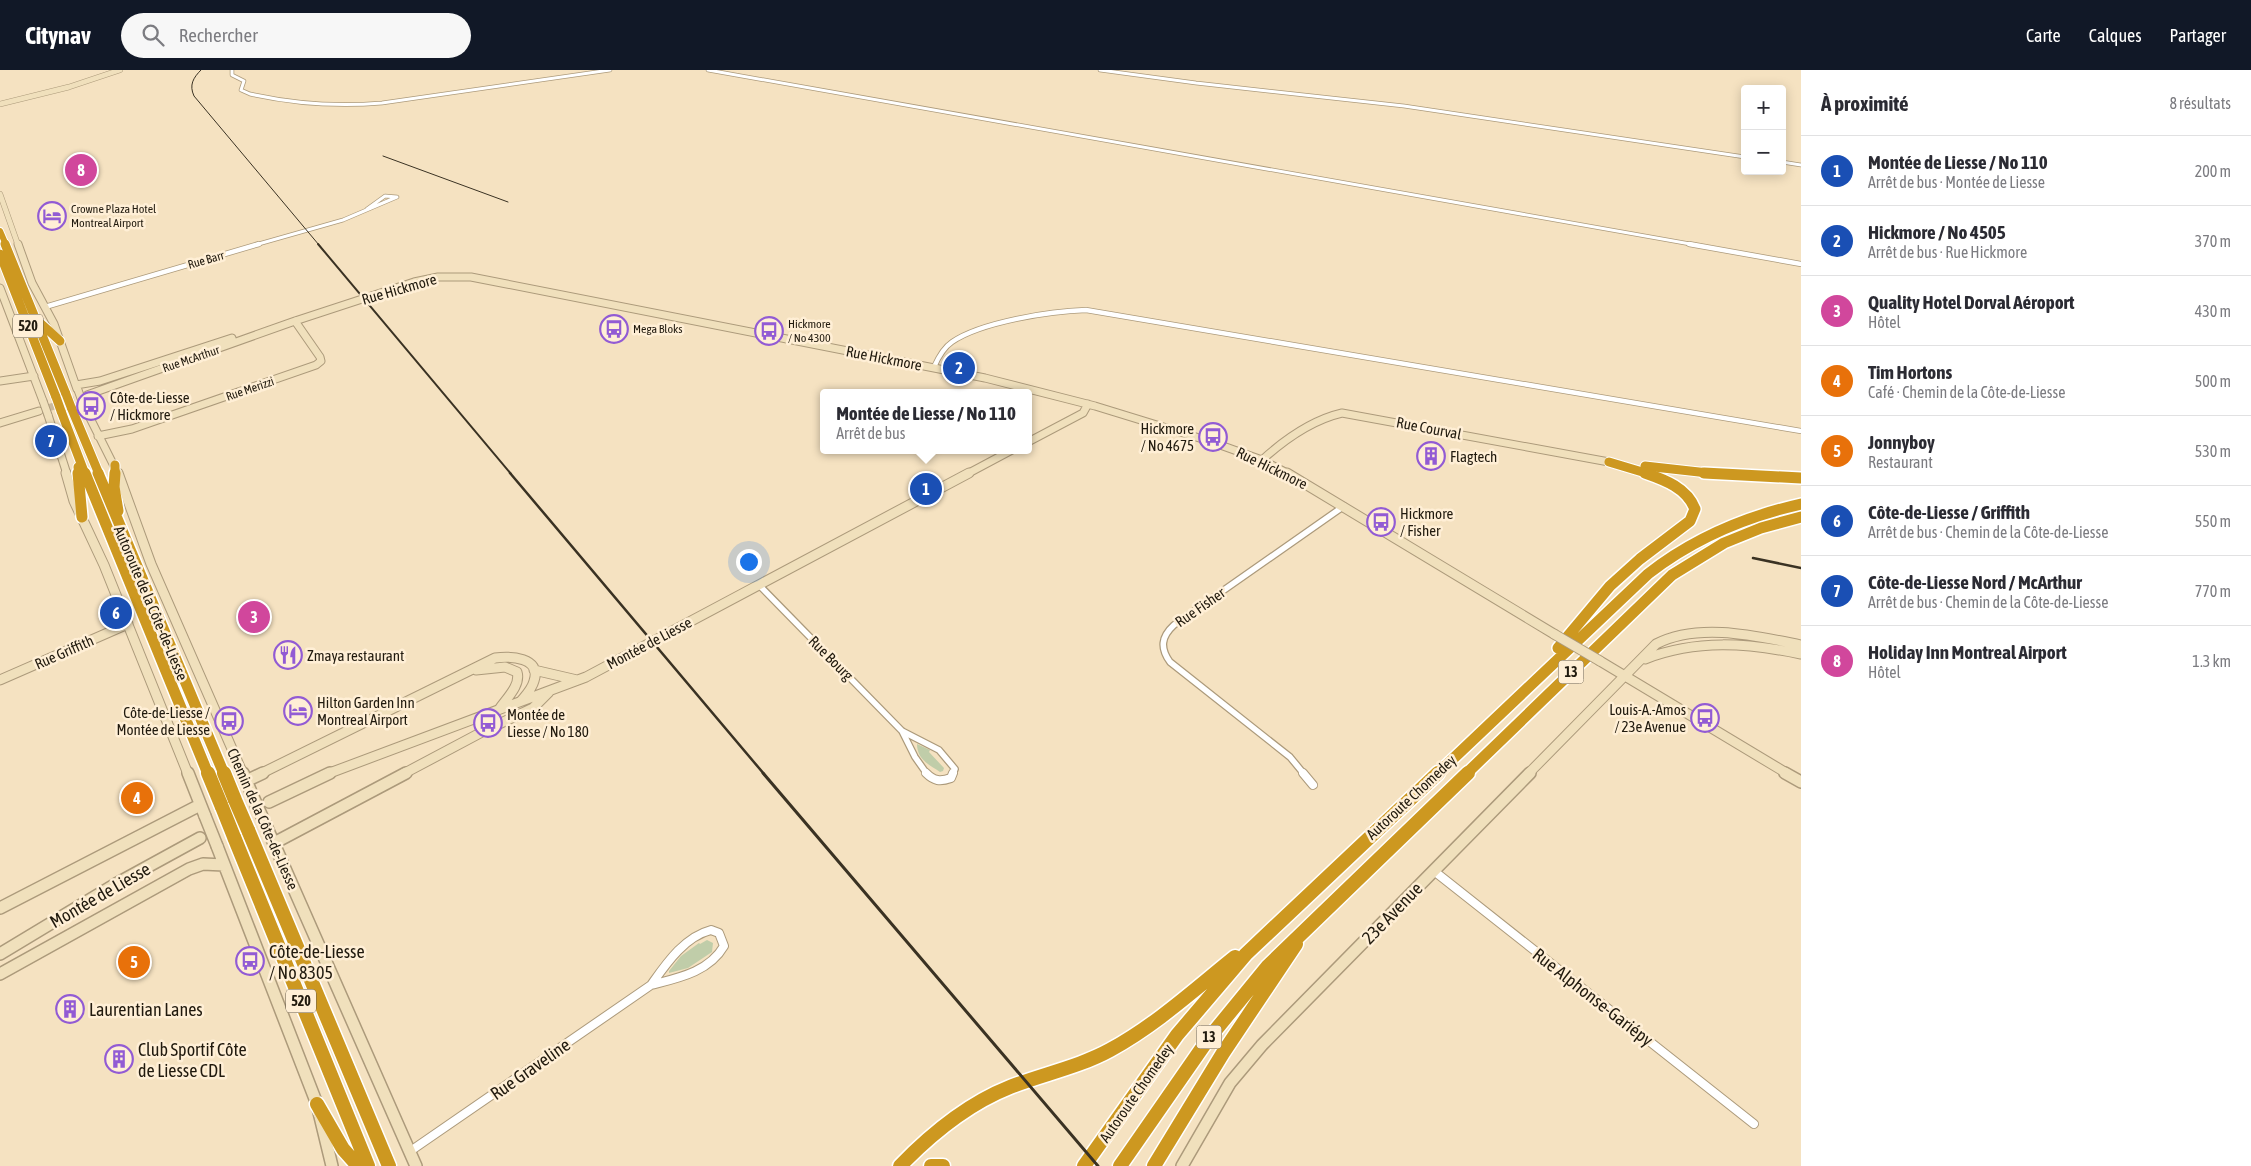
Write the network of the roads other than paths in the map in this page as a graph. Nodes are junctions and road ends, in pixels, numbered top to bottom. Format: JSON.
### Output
{"nodes":[{"id":1,"x":113,"y":70,"type":"edge"},
{"id":2,"x":120,"y":70,"type":"edge"},
{"id":3,"x":232,"y":70,"type":"edge"},
{"id":4,"x":610,"y":70,"type":"edge"},
{"id":5,"x":708,"y":70,"type":"edge"},
{"id":6,"x":1100,"y":70,"type":"edge"},
{"id":7,"x":0,"y":102,"type":"edge"},
{"id":8,"x":1741,"y":156,"type":"edge"},
{"id":9,"x":1786,"y":163,"type":"edge"},
{"id":10,"x":1801,"y":165,"type":"edge"},
{"id":11,"x":0,"y":194,"type":"edge"},
{"id":12,"x":367,"y":209,"type":"junction"},
{"id":13,"x":0,"y":231,"type":"edge"},
{"id":14,"x":0,"y":254,"type":"edge"},
{"id":15,"x":1801,"y":264,"type":"edge"},
{"id":16,"x":0,"y":288,"type":"edge"},
{"id":17,"x":45,"y":306,"type":"junction"},
{"id":18,"x":35,"y":319,"type":"junction"},
{"id":19,"x":295,"y":321,"type":"junction"},
{"id":20,"x":60,"y":341,"type":"junction"},
{"id":21,"x":30,"y":365,"type":"junction"},
{"id":22,"x":934,"y":367,"type":"junction"},
{"id":23,"x":34,"y":376,"type":"junction"},
{"id":24,"x":2,"y":380,"type":"edge"},
{"id":25,"x":77,"y":388,"type":"junction"},
{"id":26,"x":1026,"y":389,"type":"edge"},
{"id":27,"x":1032,"y":391,"type":"edge"},
{"id":28,"x":87,"y":394,"type":"tunnel mouth"},
{"id":29,"x":1088,"y":404,"type":"junction"},
{"id":30,"x":66,"y":409,"type":"junction"},
{"id":31,"x":39,"y":411,"type":"tunnel mouth"},
{"id":32,"x":0,"y":423,"type":"edge"},
{"id":33,"x":132,"y":429,"type":"junction"},
{"id":34,"x":1801,"y":431,"type":"edge"},
{"id":35,"x":98,"y":436,"type":"junction"},
{"id":36,"x":1032,"y":440,"type":"edge"},
{"id":37,"x":104,"y":446,"type":"junction"},
{"id":38,"x":77,"y":453,"type":"junction"},
{"id":39,"x":1005,"y":454,"type":"edge"},
{"id":40,"x":1262,"y":460,"type":"junction"},
{"id":41,"x":1609,"y":462,"type":"junction"},
{"id":42,"x":114,"y":465,"type":"junction"},
{"id":43,"x":1801,"y":478,"type":"edge"},
{"id":44,"x":1801,"y":504,"type":"edge"},
{"id":45,"x":1344,"y":506,"type":"junction"},
{"id":46,"x":1801,"y":517,"type":"edge"},
{"id":47,"x":82,"y":518,"type":"junction"},
{"id":48,"x":122,"y":533,"type":"junction"},
{"id":49,"x":759,"y":585,"type":"junction"},
{"id":50,"x":128,"y":624,"type":"junction"},
{"id":51,"x":1801,"y":645,"type":"edge"},
{"id":52,"x":1801,"y":654,"type":"edge"},
{"id":53,"x":1640,"y":662,"type":"junction"},
{"id":54,"x":534,"y":670,"type":"junction"},
{"id":55,"x":468,"y":672,"type":"junction"},
{"id":56,"x":1624,"y":676,"type":"junction"},
{"id":57,"x":0,"y":680,"type":"edge"},
{"id":58,"x":577,"y":680,"type":"junction"},
{"id":59,"x":551,"y":690,"type":"junction"},
{"id":60,"x":1522,"y":692,"type":"junction"},
{"id":61,"x":521,"y":701,"type":"junction"},
{"id":62,"x":499,"y":709,"type":"junction"},
{"id":63,"x":902,"y":730,"type":"junction"},
{"id":64,"x":246,"y":781,"type":"junction"},
{"id":65,"x":1801,"y":782,"type":"edge"},
{"id":66,"x":1313,"y":784,"type":"dead end"},
{"id":67,"x":270,"y":802,"type":"tunnel mouth"},
{"id":68,"x":200,"y":805,"type":"junction"},
{"id":69,"x":264,"y":821,"type":"joint"},
{"id":70,"x":200,"y":838,"type":"tunnel mouth"},
{"id":71,"x":274,"y":843,"type":"junction"},
{"id":72,"x":224,"y":865,"type":"junction"},
{"id":73,"x":1433,"y":870,"type":"junction"},
{"id":74,"x":41,"y":886,"type":"junction"},
{"id":75,"x":0,"y":903,"type":"edge"},
{"id":76,"x":0,"y":908,"type":"edge"},
{"id":77,"x":1313,"y":920,"type":"junction"},
{"id":78,"x":1268,"y":932,"type":"junction"},
{"id":79,"x":0,"y":954,"type":"edge"},
{"id":80,"x":0,"y":974,"type":"edge"},
{"id":81,"x":651,"y":985,"type":"junction"},
{"id":82,"x":318,"y":1104,"type":"junction"},
{"id":83,"x":1754,"y":1124,"type":"dead end"},
{"id":84,"x":409,"y":1152,"type":"junction"},
{"id":85,"x":332,"y":1166,"type":"edge"},
{"id":86,"x":358,"y":1166,"type":"edge"},
{"id":87,"x":368,"y":1166,"type":"edge"},
{"id":88,"x":389,"y":1166,"type":"edge"},
{"id":89,"x":416,"y":1166,"type":"edge"},
{"id":90,"x":900,"y":1166,"type":"edge"},
{"id":91,"x":931,"y":1166,"type":"edge"},
{"id":92,"x":943,"y":1166,"type":"edge"},
{"id":93,"x":1084,"y":1166,"type":"edge"},
{"id":94,"x":1120,"y":1166,"type":"edge"},
{"id":95,"x":1154,"y":1166,"type":"edge"},
{"id":96,"x":1182,"y":1166,"type":"edge"}],
"edges":[{"from":1,"to":7,"type":"street"},
{"from":2,"to":7,"type":"street"},
{"from":3,"to":4,"type":"street"},
{"from":5,"to":15,"type":"street"},
{"from":6,"to":8,"type":"street"},
{"from":9,"to":10,"type":"street"},
{"from":11,"to":17,"type":"street","name":"Chemin de la Côte-de-Liesse"},
{"from":12,"to":12,"type":"street","name":"Rue Barr"},
{"from":12,"to":17,"type":"street","name":"Rue Barr"},
{"from":13,"to":18,"type":"highway","name":"Autoroute de la Côte-de-Liesse","number":"520"},
{"from":14,"to":30,"type":"highway","name":"Autoroute de la Côte-de-Liesse","number":"520","bridge":true},
{"from":16,"to":21,"type":"street"},
{"from":17,"to":20,"type":"street","name":"Chemin de la Côte-de-Liesse"},
{"from":18,"to":20,"type":"highway"},
{"from":18,"to":30,"type":"highway","name":"Autoroute de la Côte-de-Liesse","number":"520","bridge":true},
{"from":19,"to":22,"type":"street","name":"Rue Hickmore"},
{"from":19,"to":25,"type":"street"},
{"from":19,"to":28,"type":"street","name":"Rue McArthur"},
{"from":19,"to":33,"type":"street","name":"Rue Merizzi"},
{"from":20,"to":25,"type":"street","name":"Chemin de la Côte-de-Liesse"},
{"from":21,"to":23,"type":"street"},
{"from":21,"to":24,"type":"street"},
{"from":22,"to":26,"type":"street","name":"Rue Hickmore"},
{"from":22,"to":34,"type":"street"},
{"from":23,"to":24,"type":"street"},
{"from":23,"to":47,"type":"street","bridge":true},
{"from":25,"to":35,"type":"street","name":"Chemin de la Côte-de-Liesse","bridge":true},
{"from":27,"to":29,"type":"street","name":"Rue Hickmore"},
{"from":29,"to":36,"type":"street"},
{"from":29,"to":40,"type":"street","name":"Rue Hickmore"},
{"from":30,"to":38,"type":"highway","name":"Autoroute de la Côte-de-Liesse","number":"520"},
{"from":30,"to":48,"type":"highway","name":"Autoroute de la Côte-de-Liesse","number":"520"},
{"from":31,"to":32,"type":"street"},
{"from":33,"to":35,"type":"street","name":"Rue Merizzi"},
{"from":33,"to":37,"type":"street","name":"Rue Merizzi"},
{"from":35,"to":37,"type":"street","name":"Chemin de la Côte-de-Liesse"},
{"from":37,"to":42,"type":"street","name":"Chemin de la Côte-de-Liesse"},
{"from":38,"to":47,"type":"highway"},
{"from":38,"to":87,"type":"highway","name":"Autoroute de la Côte-de-Liesse","number":"520","bridge":true},
{"from":39,"to":49,"type":"street","name":"Montée de Liesse"},
{"from":40,"to":41,"type":"street","name":"Rue Courval"},
{"from":40,"to":45,"type":"street","name":"Rue Hickmore"},
{"from":41,"to":43,"type":"highway"},
{"from":41,"to":60,"type":"highway"},
{"from":42,"to":48,"type":"highway"},
{"from":42,"to":64,"type":"street","name":"Chemin de la Côte-de-Liesse"},
{"from":44,"to":60,"type":"highway","name":"Autoroute Chomedey","number":"13"},
{"from":45,"to":56,"type":"street","name":"Rue Hickmore","bridge":true},
{"from":45,"to":66,"type":"street","name":"Rue Fisher"},
{"from":46,"to":77,"type":"highway","name":"Autoroute Chomedey","number":"13"},
{"from":47,"to":50,"type":"street"},
{"from":48,"to":88,"type":"highway","name":"Autoroute de la Côte-de-Liesse","number":"520","bridge":true},
{"from":49,"to":58,"type":"street","name":"Montée de Liesse"},
{"from":49,"to":63,"type":"street","name":"Rue Bourg"},
{"from":50,"to":57,"type":"street","name":"Rue Griffith"},
{"from":50,"to":68,"type":"street"},
{"from":51,"to":53,"type":"street","name":"23e Avenue"},
{"from":52,"to":53,"type":"street"},
{"from":53,"to":56,"type":"street","name":"23e Avenue"},
{"from":54,"to":55,"type":"street"},
{"from":54,"to":58,"type":"street"},
{"from":54,"to":61,"type":"street"},
{"from":55,"to":62,"type":"street"},
{"from":55,"to":64,"type":"street"},
{"from":56,"to":65,"type":"street","name":"Rue Hickmore"},
{"from":56,"to":73,"type":"street","name":"23e Avenue"},
{"from":58,"to":59,"type":"street","name":"Montée de Liesse"},
{"from":59,"to":61,"type":"street","name":"Montée de Liesse"},
{"from":59,"to":71,"type":"street"},
{"from":60,"to":78,"type":"highway","name":"Autoroute Chomedey","number":"13"},
{"from":61,"to":62,"type":"street","name":"Montée de Liesse"},
{"from":62,"to":67,"type":"street","name":"Montée de Liesse"},
{"from":63,"to":63,"type":"street","name":"Rue Bourg"},
{"from":64,"to":69,"type":"street","name":"Chemin de la Côte-de-Liesse","bridge":true},
{"from":68,"to":72,"type":"street","bridge":true},
{"from":68,"to":74,"type":"street"},
{"from":69,"to":71,"type":"street","name":"Chemin de la Côte-de-Liesse"},
{"from":70,"to":79,"type":"street","name":"Montée de Liesse"},
{"from":71,"to":84,"type":"street","name":"Chemin de la Côte-de-Liesse"},
{"from":72,"to":80,"type":"street"},
{"from":72,"to":82,"type":"street"},
{"from":73,"to":83,"type":"street","name":"Rue Alphonse-Gariépy"},
{"from":73,"to":96,"type":"street","name":"23e Avenue"},
{"from":74,"to":75,"type":"street"},
{"from":74,"to":76,"type":"street"},
{"from":77,"to":94,"type":"highway","name":"Autoroute Chomedey","number":"13"},
{"from":77,"to":95,"type":"highway"},
{"from":78,"to":90,"type":"highway"},
{"from":78,"to":93,"type":"highway","name":"Autoroute Chomedey","number":"13"},
{"from":81,"to":81,"type":"street","name":"Rue Graveline"},
{"from":81,"to":84,"type":"street","name":"Rue Graveline"},
{"from":82,"to":85,"type":"street"},
{"from":82,"to":86,"type":"highway"},
{"from":84,"to":89,"type":"street","name":"Chemin de la Côte-de-Liesse"},
{"from":91,"to":92,"type":"highway"}]}
